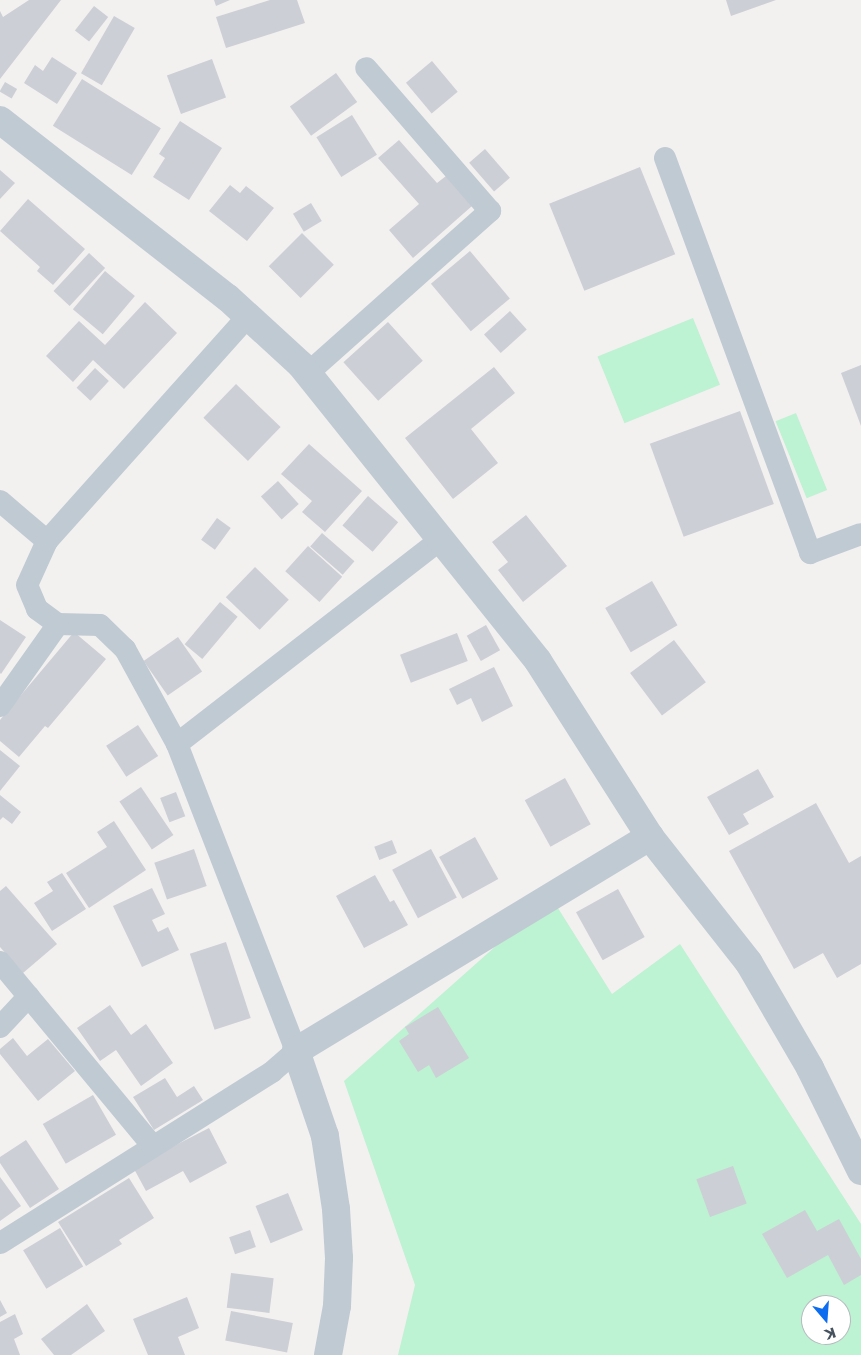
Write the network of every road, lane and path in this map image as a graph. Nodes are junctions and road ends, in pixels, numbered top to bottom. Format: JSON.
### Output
{"nodes":[{"id":1,"x":366,"y":68,"type":"dead end"},
{"id":2,"x":0,"y":120,"type":"edge"},
{"id":3,"x":665,"y":158,"type":"dead end"},
{"id":4,"x":248,"y":316,"type":"junction"},
{"id":5,"x":308,"y":373,"type":"junction"},
{"id":6,"x":0,"y":501,"type":"edge"},
{"id":7,"x":861,"y":534,"type":"edge"},
{"id":8,"x":47,"y":540,"type":"junction"},
{"id":9,"x":441,"y":540,"type":"junction"},
{"id":10,"x":58,"y":624,"type":"junction"},
{"id":11,"x":0,"y":706,"type":"edge"},
{"id":12,"x":177,"y":744,"type":"junction"},
{"id":13,"x":650,"y":837,"type":"junction"},
{"id":14,"x":0,"y":962,"type":"edge"},
{"id":15,"x":29,"y":996,"type":"junction"},
{"id":16,"x":0,"y":1027,"type":"edge"},
{"id":17,"x":296,"y":1051,"type":"junction"},
{"id":18,"x":153,"y":1146,"type":"junction"},
{"id":19,"x":861,"y":1171,"type":"edge"},
{"id":20,"x":0,"y":1243,"type":"edge"},
{"id":21,"x":328,"y":1355,"type":"edge"}],
"edges":[{"from":1,"to":5,"type":"street"},
{"from":2,"to":4,"type":"street"},
{"from":3,"to":7,"type":"street"},
{"from":4,"to":5,"type":"street"},
{"from":4,"to":8,"type":"street"},
{"from":5,"to":9,"type":"street"},
{"from":6,"to":8,"type":"street"},
{"from":8,"to":10,"type":"street"},
{"from":9,"to":12,"type":"street"},
{"from":9,"to":13,"type":"street"},
{"from":10,"to":11,"type":"street"},
{"from":10,"to":12,"type":"street"},
{"from":12,"to":17,"type":"street"},
{"from":13,"to":17,"type":"street"},
{"from":13,"to":19,"type":"street"},
{"from":14,"to":15,"type":"street"},
{"from":15,"to":16,"type":"street"},
{"from":15,"to":18,"type":"street"},
{"from":17,"to":18,"type":"street"},
{"from":17,"to":21,"type":"street"},
{"from":18,"to":20,"type":"street"}]}
